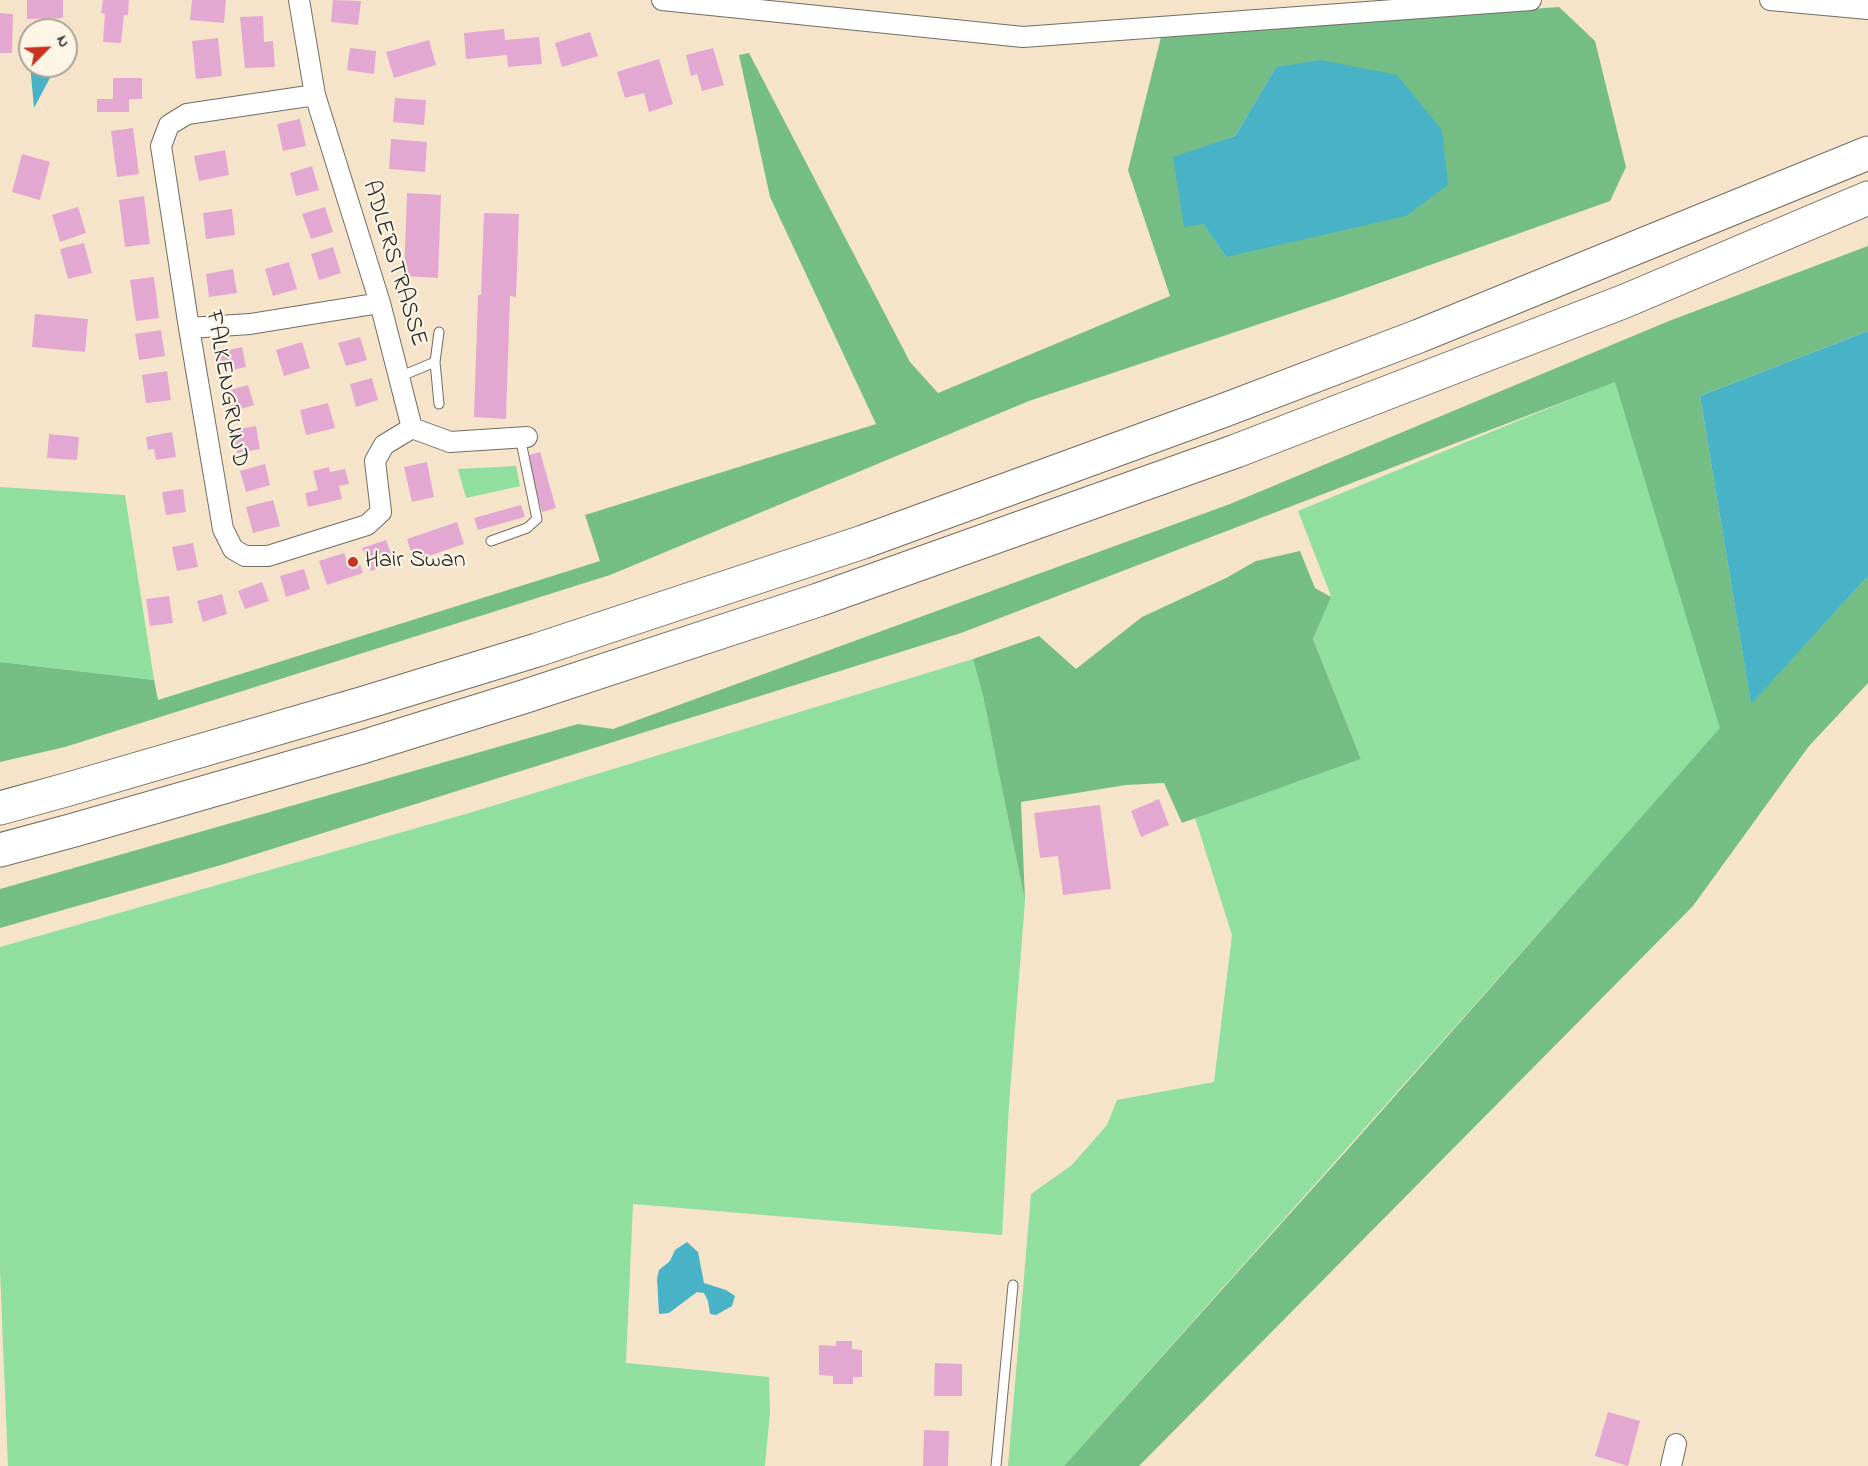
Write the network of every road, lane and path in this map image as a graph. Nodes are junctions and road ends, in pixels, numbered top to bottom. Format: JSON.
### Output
{"nodes":[{"id":1,"x":299,"y":0,"type":"edge"},
{"id":2,"x":662,"y":0,"type":"edge"},
{"id":3,"x":1531,"y":0,"type":"edge"},
{"id":4,"x":1770,"y":0,"type":"edge"},
{"id":5,"x":1868,"y":9,"type":"edge"},
{"id":6,"x":315,"y":95,"type":"junction"},
{"id":7,"x":1868,"y":153,"type":"edge"},
{"id":8,"x":1868,"y":198,"type":"edge"},
{"id":9,"x":380,"y":303,"type":"junction"},
{"id":10,"x":189,"y":328,"type":"junction"},
{"id":11,"x":439,"y":332,"type":"dead end"},
{"id":12,"x":435,"y":362,"type":"junction"},
{"id":13,"x":399,"y":377,"type":"junction"},
{"id":14,"x":439,"y":404,"type":"dead end"},
{"id":15,"x":412,"y":428,"type":"junction"},
{"id":16,"x":523,"y":437,"type":"joint"},
{"id":17,"x":491,"y":541,"type":"dead end"},
{"id":18,"x":0,"y":808,"type":"edge"},
{"id":19,"x":0,"y":850,"type":"edge"},
{"id":20,"x":1013,"y":1285,"type":"dead end"},
{"id":21,"x":1676,"y":1444,"type":"dead end"},
{"id":22,"x":996,"y":1466,"type":"edge"},
{"id":23,"x":1671,"y":1466,"type":"edge"}],
"edges":[{"from":1,"to":6,"type":"street","name":"ADLERSTRASSE"},
{"from":2,"to":3,"type":"street"},
{"from":4,"to":5,"type":"street"},
{"from":6,"to":9,"type":"street","name":"ADLERSTRASSE"},
{"from":6,"to":10,"type":"street","name":"FALKENGRUND"},
{"from":7,"to":18,"type":"highway"},
{"from":8,"to":19,"type":"highway"},
{"from":9,"to":10,"type":"street"},
{"from":9,"to":13,"type":"street","name":"ADLERSTRASSE"},
{"from":10,"to":15,"type":"street","name":"FALKENGRUND"},
{"from":11,"to":12,"type":"lane"},
{"from":12,"to":13,"type":"lane"},
{"from":12,"to":14,"type":"lane"},
{"from":13,"to":15,"type":"street","name":"ADLERSTRASSE"},
{"from":15,"to":16,"type":"street"},
{"from":16,"to":17,"type":"lane"},
{"from":20,"to":22,"type":"lane"},
{"from":21,"to":23,"type":"street"}]}
